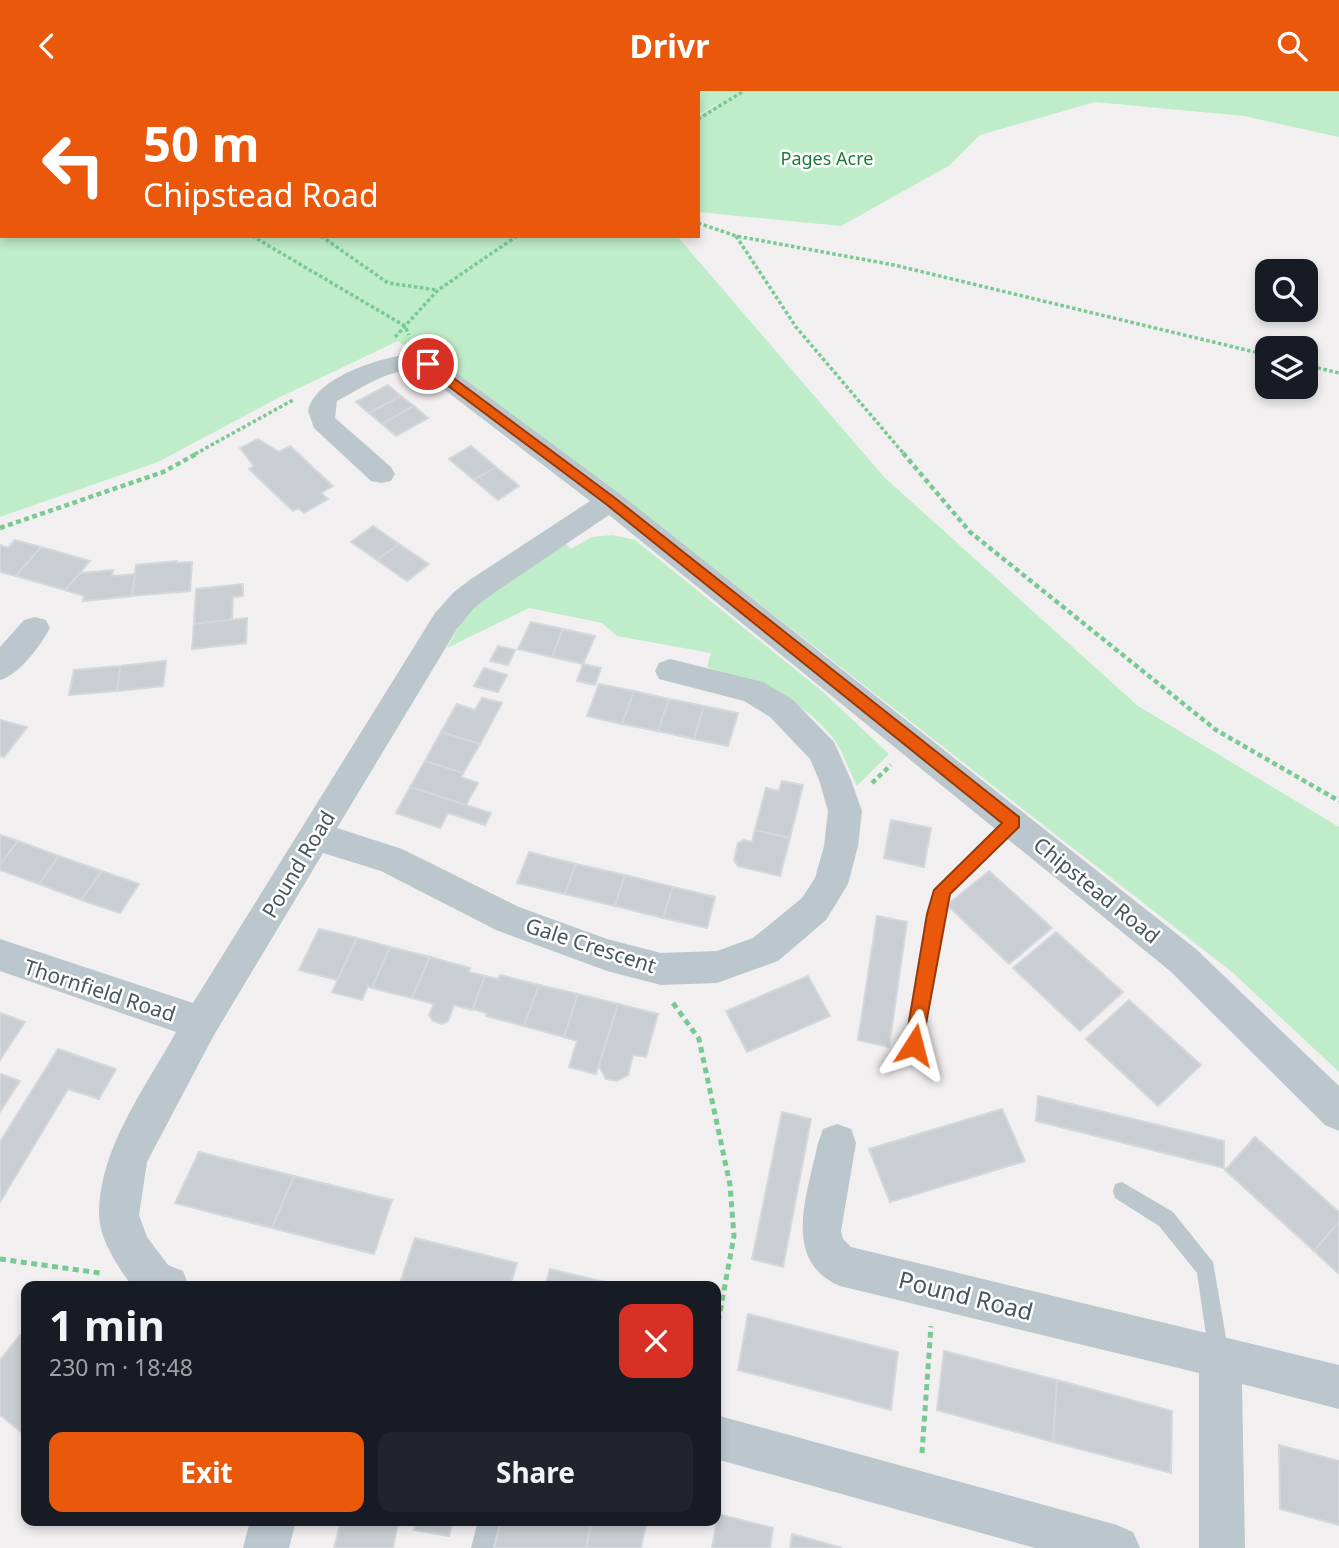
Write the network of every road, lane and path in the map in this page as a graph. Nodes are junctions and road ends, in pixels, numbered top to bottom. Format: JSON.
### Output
{"nodes":[{"id":1,"x":744,"y":91,"type":"edge"},
{"id":2,"x":700,"y":118,"type":"edge"},
{"id":3,"x":700,"y":224,"type":"edge"},
{"id":4,"x":736,"y":236,"type":"junction"},
{"id":5,"x":255,"y":238,"type":"edge"},
{"id":6,"x":324,"y":238,"type":"edge"},
{"id":7,"x":514,"y":238,"type":"edge"},
{"id":8,"x":438,"y":290,"type":"junction"},
{"id":9,"x":405,"y":326,"type":"junction"},
{"id":10,"x":390,"y":342,"type":"dead end"},
{"id":11,"x":1255,"y":352,"type":"edge"},
{"id":12,"x":1318,"y":368,"type":"edge"},
{"id":13,"x":1339,"y":373,"type":"edge"},
{"id":14,"x":300,"y":396,"type":"dead end"},
{"id":15,"x":381,"y":474,"type":"dead end"},
{"id":16,"x":610,"y":501,"type":"junction"},
{"id":17,"x":0,"y":528,"type":"edge"},
{"id":18,"x":35,"y":628,"type":"dead end"},
{"id":19,"x":0,"y":668,"type":"edge"},
{"id":20,"x":670,"y":671,"type":"dead end"},
{"id":21,"x":913,"y":742,"type":"junction"},
{"id":22,"x":1339,"y":801,"type":"edge"},
{"id":23,"x":845,"y":811,"type":"junction"},
{"id":24,"x":1013,"y":822,"type":"junction"},
{"id":25,"x":315,"y":836,"type":"junction"},
{"id":26,"x":0,"y":955,"type":"edge"},
{"id":27,"x":661,"y":969,"type":"junction"},
{"id":28,"x":201,"y":1023,"type":"junction"},
{"id":29,"x":914,"y":1045,"type":"dead end"},
{"id":30,"x":1339,"y":1112,"type":"edge"},
{"id":31,"x":837,"y":1143,"type":"dead end"},
{"id":32,"x":1122,"y":1191,"type":"dead end"},
{"id":33,"x":0,"y":1259,"type":"edge"},
{"id":34,"x":142,"y":1281,"type":"edge"},
{"id":35,"x":158,"y":1281,"type":"edge"},
{"id":36,"x":934,"y":1286,"type":"junction"},
{"id":37,"x":721,"y":1307,"type":"edge"},
{"id":38,"x":1220,"y":1357,"type":"junction"},
{"id":39,"x":1339,"y":1387,"type":"edge"},
{"id":40,"x":721,"y":1438,"type":"edge"},
{"id":41,"x":919,"y":1494,"type":"junction"},
{"id":42,"x":272,"y":1526,"type":"edge"},
{"id":43,"x":488,"y":1526,"type":"edge"},
{"id":44,"x":266,"y":1548,"type":"edge"},
{"id":45,"x":482,"y":1548,"type":"edge"},
{"id":46,"x":1117,"y":1548,"type":"edge"},
{"id":47,"x":1222,"y":1548,"type":"edge"}],
"edges":[{"from":1,"to":2,"type":"path"},
{"from":3,"to":4,"type":"path"},
{"from":4,"to":11,"type":"path"},
{"from":4,"to":22,"type":"path"},
{"from":5,"to":9,"type":"path"},
{"from":6,"to":8,"type":"path"},
{"from":7,"to":8,"type":"path"},
{"from":8,"to":9,"type":"path"},
{"from":9,"to":10,"type":"path"},
{"from":12,"to":13,"type":"path"},
{"from":14,"to":17,"type":"path"},
{"from":15,"to":16,"type":"street","name":"Chipstead Road"},
{"from":16,"to":21,"type":"street","name":"Chipstead Road"},
{"from":16,"to":25,"type":"street","name":"Pound Road"},
{"from":18,"to":19,"type":"street"},
{"from":20,"to":23,"type":"street","name":"Gale Crescent"},
{"from":21,"to":23,"type":"path"},
{"from":21,"to":24,"type":"street","name":"Chipstead Road"},
{"from":23,"to":27,"type":"street","name":"Gale Crescent"},
{"from":24,"to":29,"type":"lane"},
{"from":24,"to":30,"type":"street","name":"Chipstead Road"},
{"from":25,"to":27,"type":"street","name":"Gale Crescent"},
{"from":25,"to":28,"type":"street","name":"Pound Road"},
{"from":26,"to":28,"type":"street","name":"Thornfield Road"},
{"from":27,"to":37,"type":"path"},
{"from":28,"to":35,"type":"street","name":"Pound Road"},
{"from":31,"to":36,"type":"street","name":"Pound Road"},
{"from":32,"to":38,"type":"lane"},
{"from":33,"to":34,"type":"path"},
{"from":36,"to":38,"type":"street","name":"Pound Road"},
{"from":36,"to":41,"type":"path"},
{"from":38,"to":39,"type":"street","name":"Pound Road"},
{"from":38,"to":47,"type":"street"},
{"from":40,"to":41,"type":"street"},
{"from":41,"to":46,"type":"street"},
{"from":42,"to":44,"type":"street"},
{"from":43,"to":45,"type":"lane"}]}
